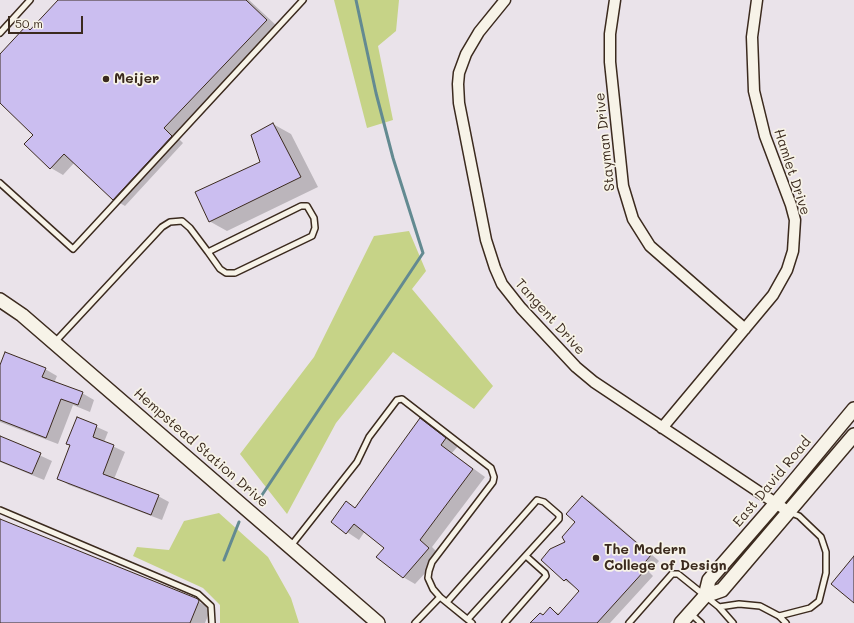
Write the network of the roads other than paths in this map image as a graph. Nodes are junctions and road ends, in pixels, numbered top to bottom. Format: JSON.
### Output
{"nodes":[{"id":1,"x":30,"y":0,"type":"edge"},
{"id":2,"x":303,"y":0,"type":"edge"},
{"id":3,"x":505,"y":0,"type":"edge"},
{"id":4,"x":615,"y":0,"type":"edge"},
{"id":5,"x":757,"y":0,"type":"edge"},
{"id":6,"x":0,"y":32,"type":"edge"},
{"id":7,"x":0,"y":183,"type":"edge"},
{"id":8,"x":208,"y":252,"type":"junction"},
{"id":9,"x":0,"y":300,"type":"edge"},
{"id":10,"x":744,"y":329,"type":"junction"},
{"id":11,"x":54,"y":343,"type":"junction"},
{"id":12,"x":854,"y":409,"type":"edge"},
{"id":13,"x":843,"y":422,"type":"junction"},
{"id":14,"x":662,"y":428,"type":"junction"},
{"id":15,"x":854,"y":430,"type":"edge"},
{"id":16,"x":854,"y":435,"type":"edge"},
{"id":17,"x":776,"y":503,"type":"junction"},
{"id":18,"x":0,"y":510,"type":"edge"},
{"id":19,"x":789,"y":512,"type":"junction"},
{"id":20,"x":290,"y":547,"type":"junction"},
{"id":21,"x":526,"y":556,"type":"junction"},
{"id":22,"x":705,"y":596,"type":"junction"},
{"id":23,"x":440,"y":597,"type":"junction"},
{"id":24,"x":447,"y":602,"type":"junction"},
{"id":25,"x":719,"y":607,"type":"junction"},
{"id":26,"x":779,"y":616,"type":"junction"},
{"id":27,"x":685,"y":618,"type":"edge"},
{"id":28,"x":470,"y":621,"type":"edge"},
{"id":29,"x":212,"y":623,"type":"edge"},
{"id":30,"x":378,"y":623,"type":"edge"},
{"id":31,"x":415,"y":623,"type":"edge"},
{"id":32,"x":506,"y":623,"type":"edge"},
{"id":33,"x":629,"y":623,"type":"edge"},
{"id":34,"x":701,"y":623,"type":"edge"},
{"id":35,"x":733,"y":623,"type":"edge"},
{"id":36,"x":786,"y":623,"type":"edge"}],
"edges":[{"from":1,"to":6,"type":"lane"},
{"from":2,"to":7,"type":"lane"},
{"from":3,"to":14,"type":"street","name":"Tangent Drive"},
{"from":4,"to":10,"type":"street","name":"Stayman Drive"},
{"from":5,"to":10,"type":"street","name":"Hamlet Drive"},
{"from":8,"to":8,"type":"lane"},
{"from":8,"to":11,"type":"lane"},
{"from":9,"to":11,"type":"street","name":"Hempstead Station Drive"},
{"from":10,"to":14,"type":"street","name":"Hamlet Drive"},
{"from":11,"to":20,"type":"street","name":"Hempstead Station Drive"},
{"from":12,"to":13,"type":"street","name":"East David Road"},
{"from":13,"to":15,"type":"street"},
{"from":13,"to":17,"type":"street","name":"East David Road"},
{"from":14,"to":17,"type":"street","name":"Tangent Drive"},
{"from":16,"to":19,"type":"street","name":"East David Road"},
{"from":17,"to":19,"type":"street","name":"Tangent Drive"},
{"from":17,"to":22,"type":"street","name":"East David Road"},
{"from":18,"to":29,"type":"lane"},
{"from":19,"to":22,"type":"street","name":"East David Road"},
{"from":19,"to":26,"type":"lane"},
{"from":20,"to":23,"type":"lane"},
{"from":20,"to":30,"type":"street","name":"Hempstead Station Drive"},
{"from":21,"to":24,"type":"lane"},
{"from":21,"to":28,"type":"lane"},
{"from":21,"to":32,"type":"lane"},
{"from":22,"to":25,"type":"lane"},
{"from":22,"to":27,"type":"street","name":"East David Road"},
{"from":22,"to":33,"type":"lane"},
{"from":23,"to":24,"type":"lane"},
{"from":23,"to":31,"type":"lane"},
{"from":24,"to":28,"type":"lane"},
{"from":25,"to":26,"type":"lane"},
{"from":25,"to":35,"type":"lane"},
{"from":26,"to":36,"type":"lane"},
{"from":27,"to":34,"type":"lane"}]}
